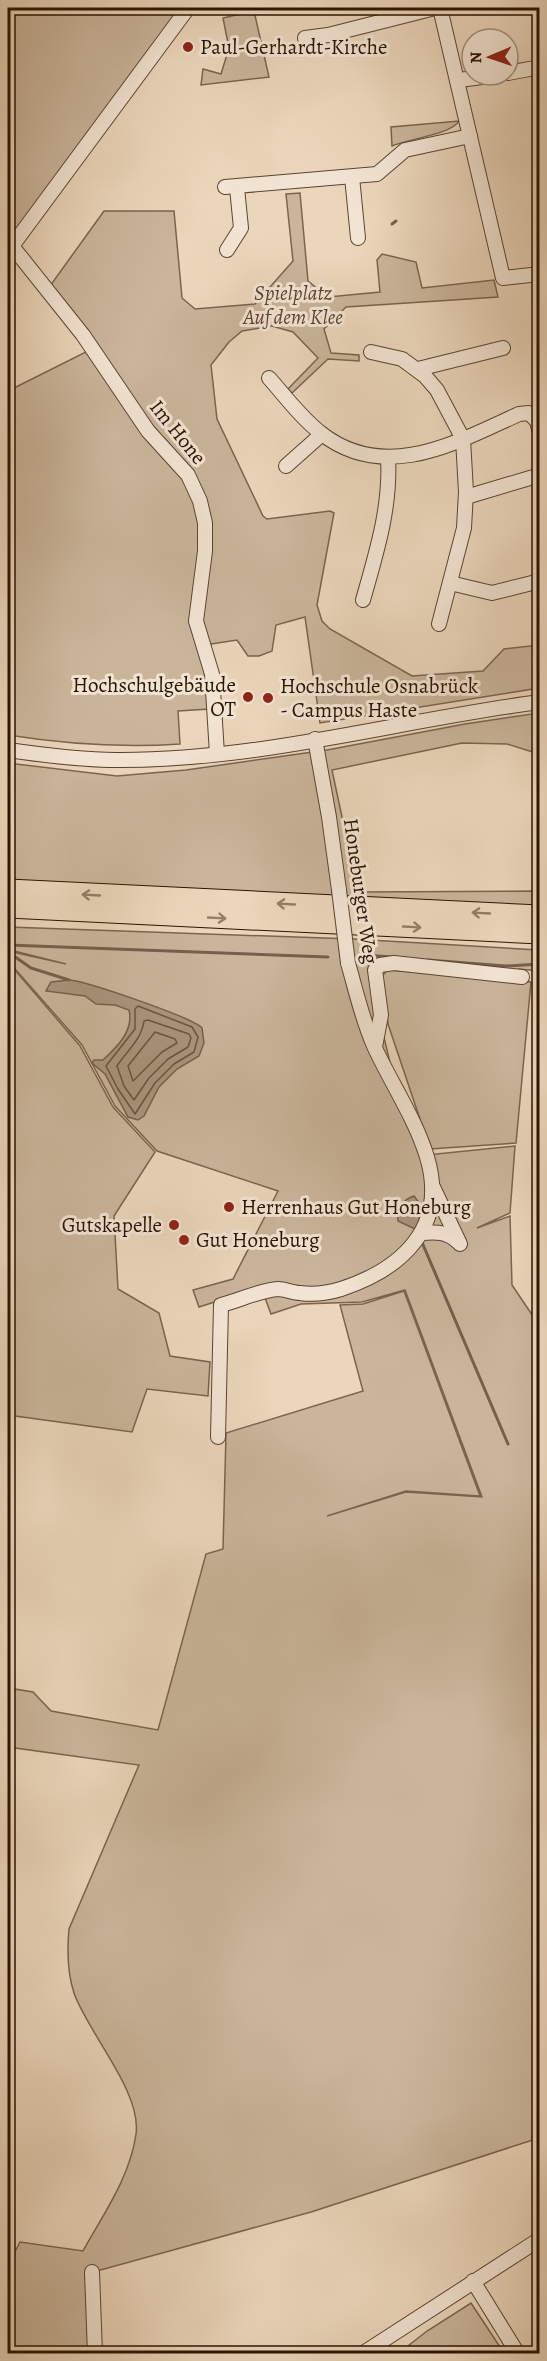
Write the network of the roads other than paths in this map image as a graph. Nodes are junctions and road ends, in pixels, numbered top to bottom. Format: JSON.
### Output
{"nodes":[{"id":1,"x":188,"y":8,"type":"edge"},
{"id":2,"x":438,"y":8,"type":"edge"},
{"id":3,"x":305,"y":38,"type":"dead end"},
{"id":4,"x":540,"y":67,"type":"edge"},
{"id":5,"x":520,"y":71,"type":"edge"},
{"id":6,"x":459,"y":80,"type":"joint"},
{"id":7,"x":470,"y":136,"type":"junction"},
{"id":8,"x":352,"y":177,"type":"junction"},
{"id":9,"x":358,"y":238,"type":"dead end"},
{"id":10,"x":10,"y":246,"type":"edge"},
{"id":11,"x":227,"y":250,"type":"dead end"},
{"id":12,"x":540,"y":274,"type":"edge"},
{"id":13,"x":503,"y":348,"type":"dead end"},
{"id":14,"x":371,"y":352,"type":"dead end"},
{"id":15,"x":418,"y":369,"type":"junction"},
{"id":16,"x":269,"y":378,"type":"dead end"},
{"id":17,"x":540,"y":433,"type":"edge"},
{"id":18,"x":322,"y":434,"type":"junction"},
{"id":19,"x":463,"y":439,"type":"junction"},
{"id":20,"x":388,"y":458,"type":"junction"},
{"id":21,"x":286,"y":465,"type":"dead end"},
{"id":22,"x":540,"y":475,"type":"edge"},
{"id":23,"x":466,"y":497,"type":"junction"},
{"id":24,"x":540,"y":581,"type":"edge"},
{"id":25,"x":450,"y":583,"type":"junction"},
{"id":26,"x":363,"y":600,"type":"dead end"},
{"id":27,"x":440,"y":624,"type":"dead end"},
{"id":28,"x":540,"y":702,"type":"edge"},
{"id":29,"x":315,"y":739,"type":"junction"},
{"id":30,"x":8,"y":750,"type":"edge"},
{"id":31,"x":217,"y":754,"type":"junction"},
{"id":32,"x":8,"y":890,"type":"edge"},
{"id":33,"x":8,"y":908,"type":"edge"},
{"id":34,"x":540,"y":916,"type":"edge"},
{"id":35,"x":540,"y":933,"type":"edge"},
{"id":36,"x":522,"y":977,"type":"dead end"},
{"id":37,"x":375,"y":1047,"type":"junction"},
{"id":38,"x":432,"y":1183,"type":"junction"},
{"id":39,"x":420,"y":1235,"type":"junction"},
{"id":40,"x":218,"y":1437,"type":"dead end"},
{"id":41,"x":540,"y":2239,"type":"edge"},
{"id":42,"x":92,"y":2272,"type":"dead end"},
{"id":43,"x":473,"y":2281,"type":"junction"},
{"id":44,"x":95,"y":2354,"type":"edge"},
{"id":45,"x":362,"y":2354,"type":"edge"},
{"id":46,"x":518,"y":2354,"type":"edge"}],
"edges":[{"from":1,"to":10,"type":"street"},
{"from":2,"to":3,"type":"street"},
{"from":2,"to":6,"type":"street"},
{"from":4,"to":5,"type":"street"},
{"from":6,"to":7,"type":"street"},
{"from":7,"to":8,"type":"street"},
{"from":7,"to":12,"type":"street"},
{"from":8,"to":9,"type":"street"},
{"from":8,"to":11,"type":"street"},
{"from":10,"to":31,"type":"street","name":"Im Hone"},
{"from":13,"to":15,"type":"street"},
{"from":14,"to":15,"type":"street"},
{"from":15,"to":19,"type":"street"},
{"from":16,"to":18,"type":"street"},
{"from":17,"to":19,"type":"street"},
{"from":18,"to":20,"type":"street"},
{"from":18,"to":21,"type":"street"},
{"from":19,"to":20,"type":"street"},
{"from":19,"to":23,"type":"street"},
{"from":20,"to":26,"type":"street"},
{"from":22,"to":23,"type":"street"},
{"from":23,"to":25,"type":"street"},
{"from":24,"to":25,"type":"street"},
{"from":25,"to":27,"type":"street"},
{"from":28,"to":29,"type":"street"},
{"from":29,"to":31,"type":"street"},
{"from":29,"to":37,"type":"street","name":"Honeburger Weg","bridge":true},
{"from":30,"to":31,"type":"street"},
{"from":34,"to":32,"type":"highway","one_way":true},
{"from":33,"to":35,"type":"highway","one_way":true},
{"from":36,"to":37,"type":"street","name":"Honeburger Weg"},
{"from":37,"to":38,"type":"street","name":"Honeburger Weg"},
{"from":38,"to":39,"type":"street","name":"Honeburger Weg"},
{"from":38,"to":39,"type":"street","name":"Honeburger Weg"},
{"from":39,"to":40,"type":"street","name":"Honeburger Weg"},
{"from":41,"to":43,"type":"street"},
{"from":42,"to":44,"type":"street"},
{"from":43,"to":45,"type":"street"},
{"from":43,"to":46,"type":"street"}]}
